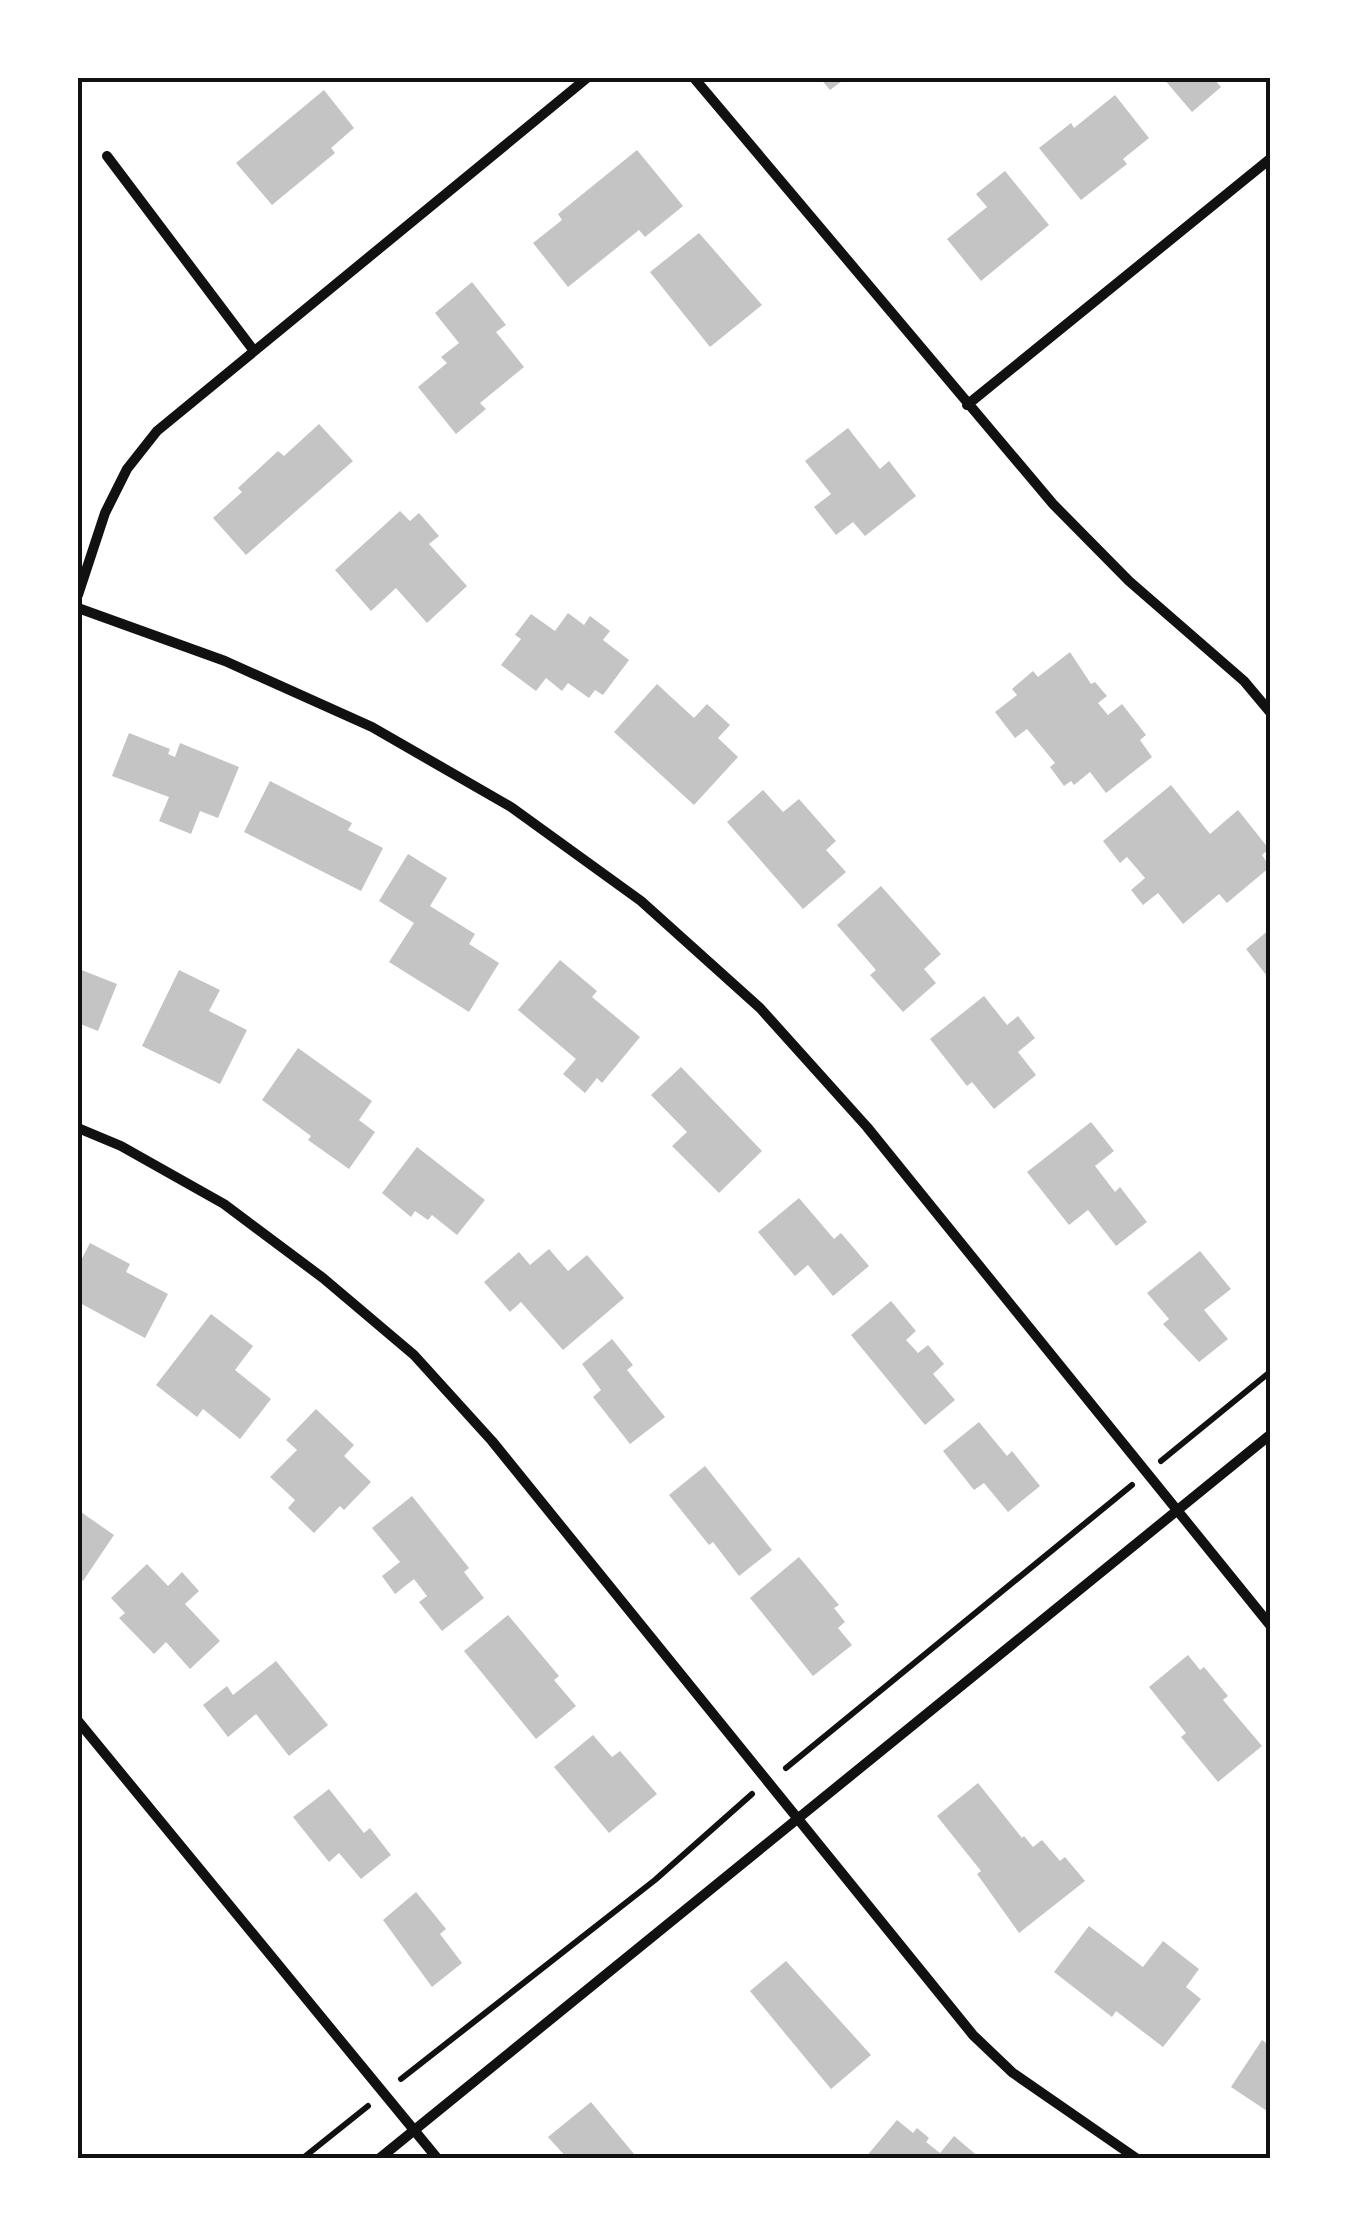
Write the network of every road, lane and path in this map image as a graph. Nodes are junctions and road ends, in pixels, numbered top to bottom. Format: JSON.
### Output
{"nodes":[{"id":1,"x":587,"y":78,"type":"edge"},
{"id":2,"x":694,"y":78,"type":"edge"},
{"id":3,"x":108,"y":156,"type":"dead end"},
{"id":4,"x":1270,"y":159,"type":"edge"},
{"id":5,"x":254,"y":352,"type":"junction"},
{"id":6,"x":966,"y":405,"type":"junction"},
{"id":7,"x":78,"y":595,"type":"edge"},
{"id":8,"x":78,"y":608,"type":"edge"},
{"id":9,"x":1270,"y":712,"type":"edge"},
{"id":10,"x":78,"y":1128,"type":"edge"},
{"id":11,"x":1270,"y":1435,"type":"edge"},
{"id":12,"x":1178,"y":1512,"type":"junction"},
{"id":13,"x":1270,"y":1625,"type":"edge"},
{"id":14,"x":78,"y":1721,"type":"edge"},
{"id":15,"x":796,"y":1819,"type":"junction"},
{"id":16,"x":414,"y":2130,"type":"junction"},
{"id":17,"x":380,"y":2158,"type":"edge"},
{"id":18,"x":437,"y":2158,"type":"edge"},
{"id":19,"x":1136,"y":2158,"type":"edge"}],
"edges":[{"from":1,"to":5,"type":"street"},
{"from":2,"to":6,"type":"street"},
{"from":3,"to":5,"type":"street"},
{"from":4,"to":6,"type":"street"},
{"from":5,"to":7,"type":"street"},
{"from":6,"to":9,"type":"street"},
{"from":8,"to":12,"type":"street"},
{"from":10,"to":15,"type":"street"},
{"from":11,"to":12,"type":"street"},
{"from":12,"to":13,"type":"street"},
{"from":12,"to":15,"type":"street"},
{"from":14,"to":16,"type":"street"},
{"from":15,"to":16,"type":"street"},
{"from":15,"to":19,"type":"street"},
{"from":16,"to":17,"type":"street"},
{"from":16,"to":18,"type":"street"}]}
